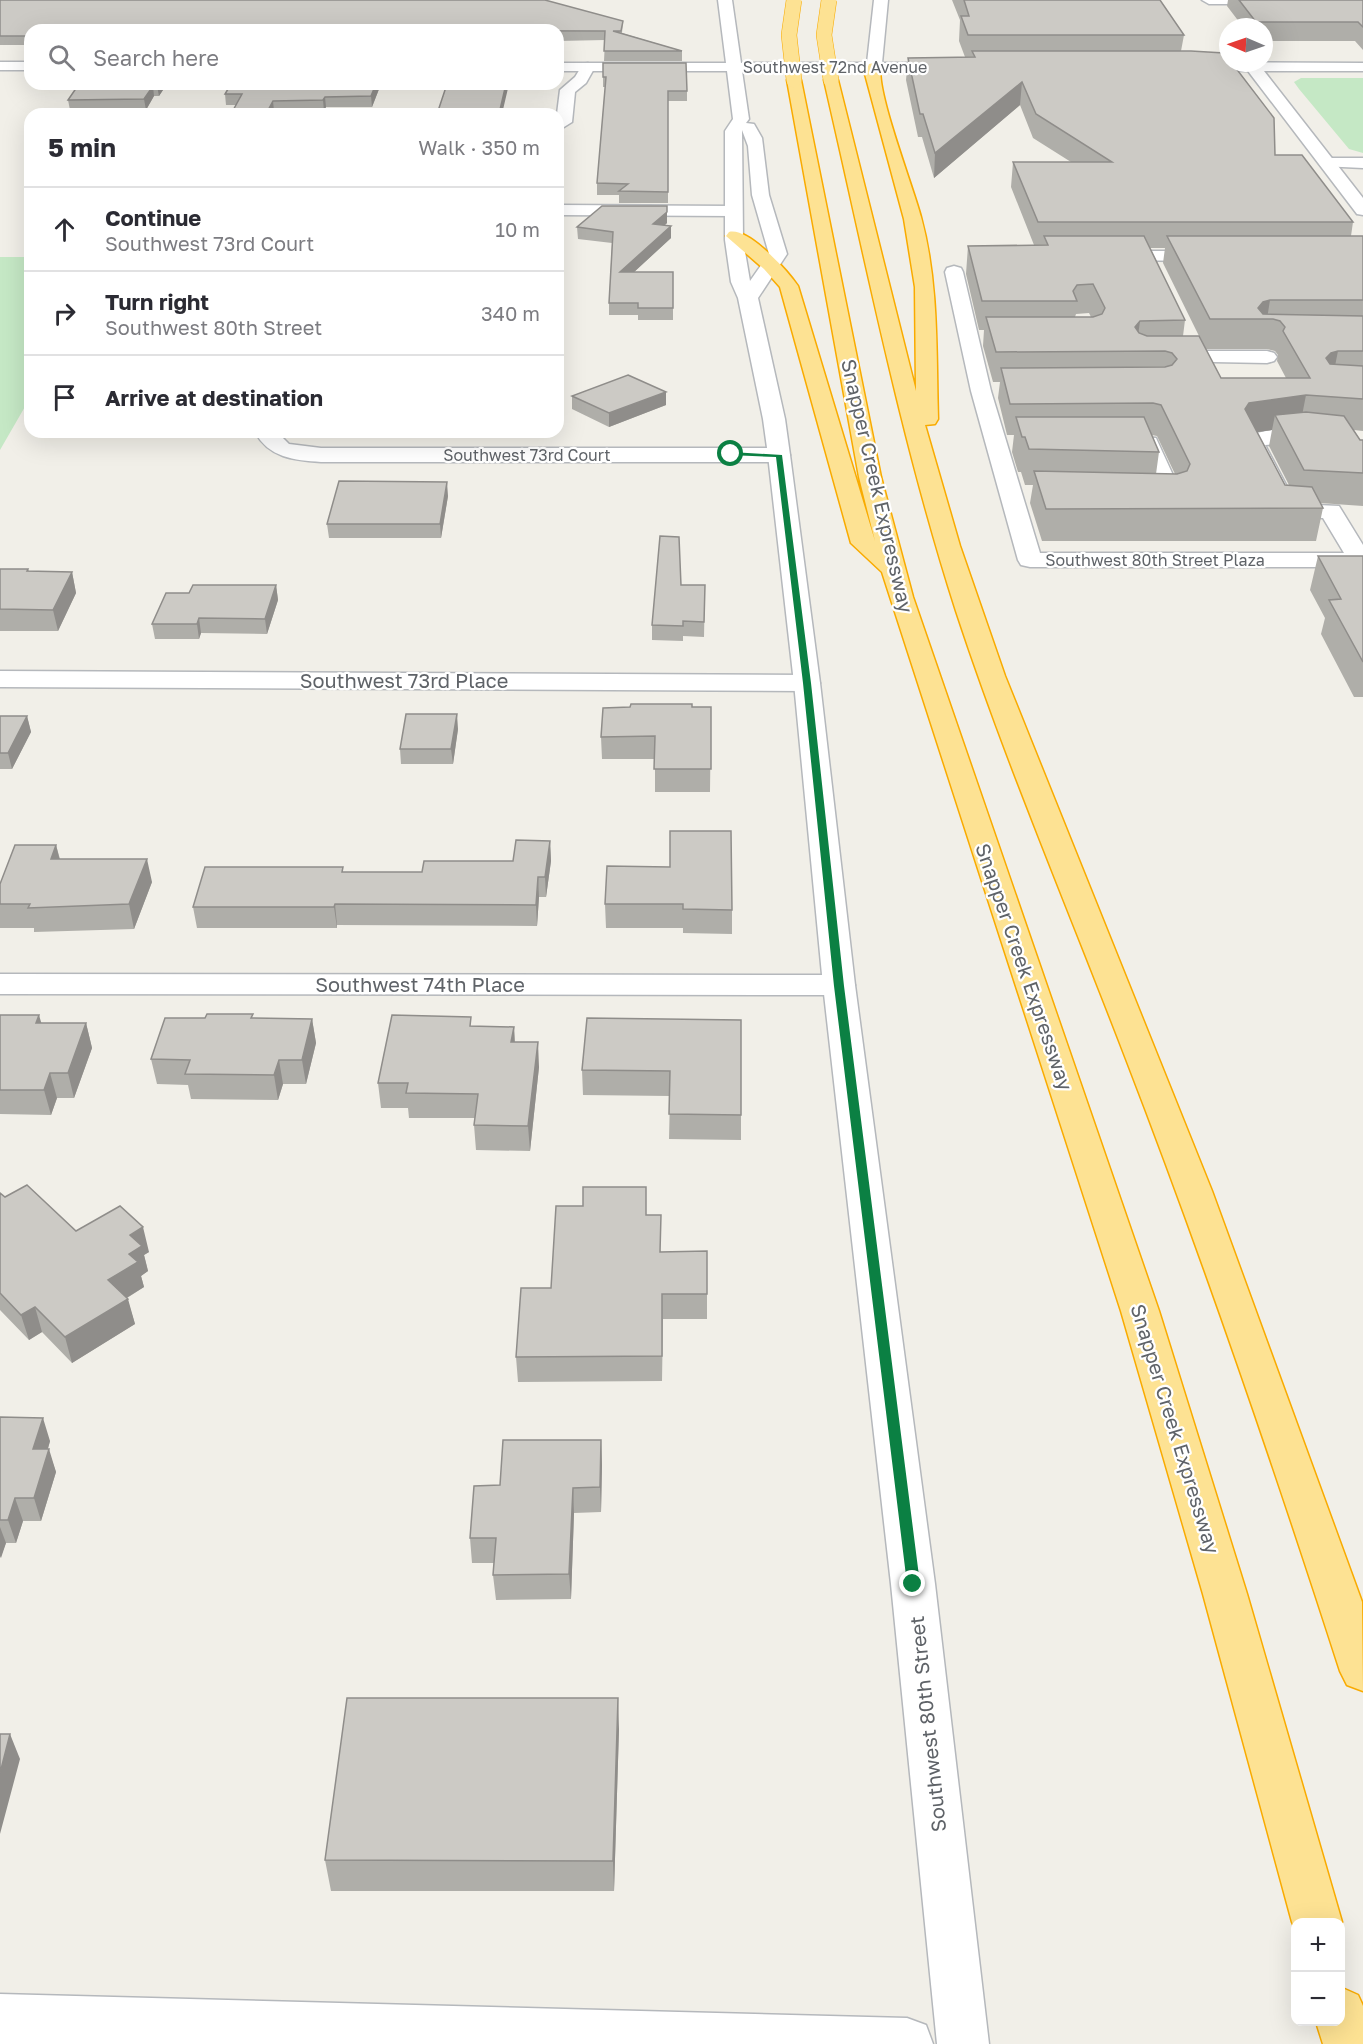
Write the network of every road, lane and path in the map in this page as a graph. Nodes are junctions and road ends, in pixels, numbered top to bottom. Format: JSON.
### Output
{"nodes":[{"id":1,"x":725,"y":0,"type":"edge"},
{"id":2,"x":794,"y":0,"type":"edge"},
{"id":3,"x":829,"y":0,"type":"edge"},
{"id":4,"x":881,"y":0,"type":"edge"},
{"id":5,"x":1209,"y":0,"type":"edge"},
{"id":6,"x":1363,"y":0,"type":"edge"},
{"id":7,"x":1221,"y":15,"type":"dead end"},
{"id":8,"x":1219,"y":65,"type":"edge"},
{"id":9,"x":1273,"y":65,"type":"edge"},
{"id":10,"x":0,"y":66,"type":"edge"},
{"id":11,"x":24,"y":66,"type":"edge"},
{"id":12,"x":1177,"y":66,"type":"edge"},
{"id":13,"x":734,"y":67,"type":"junction"},
{"id":14,"x":874,"y":67,"type":"junction"},
{"id":15,"x":969,"y":67,"type":"edge"},
{"id":16,"x":1363,"y":67,"type":"edge"},
{"id":17,"x":1264,"y":72,"type":"edge"},
{"id":18,"x":571,"y":80,"type":"edge"},
{"id":19,"x":741,"y":119,"type":"junction"},
{"id":20,"x":564,"y":122,"type":"dead end"},
{"id":21,"x":1326,"y":163,"type":"junction"},
{"id":22,"x":1363,"y":163,"type":"edge"},
{"id":23,"x":564,"y":210,"type":"edge"},
{"id":24,"x":1363,"y":210,"type":"edge"},
{"id":25,"x":734,"y":211,"type":"junction"},
{"id":26,"x":735,"y":236,"type":"junction"},
{"id":27,"x":1147,"y":255,"type":"junction"},
{"id":28,"x":1096,"y":256,"type":"edge"},
{"id":29,"x":1231,"y":256,"type":"edge"},
{"id":30,"x":954,"y":261,"type":"dead end"},
{"id":31,"x":771,"y":265,"type":"junction"},
{"id":32,"x":1156,"y":274,"type":"edge"},
{"id":33,"x":748,"y":298,"type":"junction"},
{"id":34,"x":1187,"y":336,"type":"edge"},
{"id":35,"x":968,"y":338,"type":"junction"},
{"id":36,"x":990,"y":338,"type":"edge"},
{"id":37,"x":1143,"y":357,"type":"edge"},
{"id":38,"x":1197,"y":357,"type":"junction"},
{"id":39,"x":1267,"y":357,"type":"edge"},
{"id":40,"x":981,"y":390,"type":"junction"},
{"id":41,"x":1005,"y":390,"type":"edge"},
{"id":42,"x":1334,"y":437,"type":"edge"},
{"id":43,"x":272,"y":439,"type":"edge"},
{"id":44,"x":1101,"y":443,"type":"edge"},
{"id":45,"x":996,"y":444,"type":"junction"},
{"id":46,"x":1019,"y":444,"type":"edge"},
{"id":47,"x":779,"y":455,"type":"junction"},
{"id":48,"x":928,"y":481,"type":"junction"},
{"id":49,"x":1128,"y":496,"type":"edge"},
{"id":50,"x":1362,"y":560,"type":"edge"},
{"id":51,"x":894,"y":570,"type":"junction"},
{"id":52,"x":0,"y":679,"type":"edge"},
{"id":53,"x":807,"y":683,"type":"junction"},
{"id":54,"x":0,"y":984,"type":"edge"},
{"id":55,"x":839,"y":986,"type":"junction"},
{"id":56,"x":1363,"y":1671,"type":"edge"},
{"id":57,"x":1316,"y":1918,"type":"edge"},
{"id":58,"x":0,"y":2020,"type":"edge"},
{"id":59,"x":1344,"y":2026,"type":"edge"},
{"id":60,"x":907,"y":2044,"type":"edge"},
{"id":61,"x":963,"y":2044,"type":"edge"},
{"id":62,"x":1349,"y":2044,"type":"edge"}],
"edges":[{"from":1,"to":13,"type":"street","name":"Southwest 80th Street"},
{"from":2,"to":51,"type":"highway","name":"Snapper Creek Expressway","bridge":true},
{"from":3,"to":48,"type":"highway","bridge":true},
{"from":4,"to":14,"type":"street"},
{"from":5,"to":6,"type":"street"},
{"from":5,"to":7,"type":"street"},
{"from":8,"to":12,"type":"street"},
{"from":9,"to":16,"type":"street"},
{"from":10,"to":11,"type":"street"},
{"from":13,"to":14,"type":"street","name":"Southwest 72nd Avenue"},
{"from":13,"to":18,"type":"street","name":"Southwest 72nd Avenue"},
{"from":13,"to":19,"type":"street","name":"Southwest 80th Street"},
{"from":14,"to":15,"type":"street","name":"Southwest 72nd Avenue"},
{"from":14,"to":48,"type":"highway"},
{"from":17,"to":21,"type":"street"},
{"from":18,"to":20,"type":"street"},
{"from":19,"to":25,"type":"street","name":"Southwest 80th Street"},
{"from":19,"to":31,"type":"street","name":"Southwest 80th Street"},
{"from":21,"to":22,"type":"street"},
{"from":21,"to":24,"type":"street"},
{"from":23,"to":25,"type":"street"},
{"from":25,"to":26,"type":"street","name":"Southwest 80th Street"},
{"from":26,"to":31,"type":"highway"},
{"from":26,"to":33,"type":"street","name":"Southwest 80th Street"},
{"from":27,"to":28,"type":"street"},
{"from":27,"to":29,"type":"street"},
{"from":27,"to":32,"type":"street"},
{"from":30,"to":35,"type":"street","name":"Southwest 80th Street Plaza"},
{"from":31,"to":33,"type":"street","name":"Southwest 80th Street"},
{"from":31,"to":51,"type":"highway"},
{"from":33,"to":47,"type":"street","name":"Southwest 80th Street"},
{"from":34,"to":38,"type":"street"},
{"from":35,"to":36,"type":"street"},
{"from":35,"to":40,"type":"street","name":"Southwest 80th Street Plaza"},
{"from":37,"to":38,"type":"street"},
{"from":38,"to":39,"type":"street"},
{"from":40,"to":41,"type":"street"},
{"from":40,"to":45,"type":"street","name":"Southwest 80th Street Plaza"},
{"from":42,"to":50,"type":"street"},
{"from":43,"to":47,"type":"street","name":"Southwest 73rd Court"},
{"from":44,"to":49,"type":"street"},
{"from":45,"to":46,"type":"street"},
{"from":45,"to":50,"type":"street","name":"Southwest 80th Street Plaza"},
{"from":47,"to":53,"type":"street","name":"Southwest 80th Street"},
{"from":48,"to":56,"type":"highway"},
{"from":51,"to":57,"type":"highway","name":"Snapper Creek Expressway"},
{"from":52,"to":53,"type":"street","name":"Southwest 73rd Place"},
{"from":53,"to":55,"type":"street","name":"Southwest 80th Street"},
{"from":54,"to":55,"type":"street","name":"Southwest 74th Place"},
{"from":55,"to":61,"type":"street","name":"Southwest 80th Street"},
{"from":58,"to":60,"type":"street"},
{"from":59,"to":62,"type":"highway"}]}
